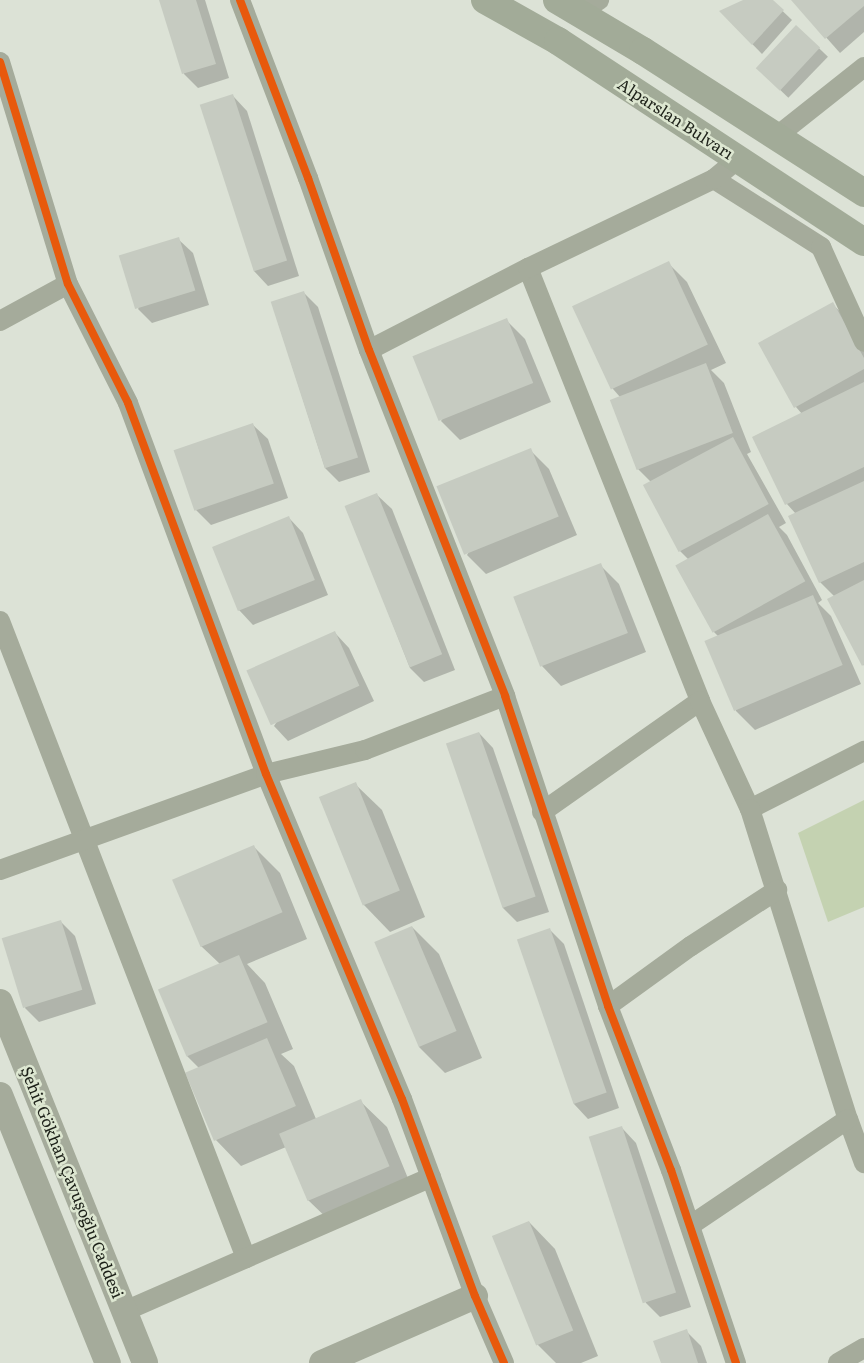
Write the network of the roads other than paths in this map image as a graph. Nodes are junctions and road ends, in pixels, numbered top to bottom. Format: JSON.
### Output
{"nodes":[{"id":1,"x":240,"y":0,"type":"edge"},
{"id":2,"x":485,"y":0,"type":"edge"},
{"id":3,"x":578,"y":4,"type":"edge"},
{"id":4,"x":0,"y":62,"type":"edge"},
{"id":5,"x":864,"y":67,"type":"edge"},
{"id":6,"x":777,"y":136,"type":"junction"},
{"id":7,"x":738,"y":159,"type":"junction"},
{"id":8,"x":714,"y":179,"type":"junction"},
{"id":9,"x":864,"y":193,"type":"edge"},
{"id":10,"x":828,"y":236,"type":"junction"},
{"id":11,"x":864,"y":242,"type":"edge"},
{"id":12,"x":528,"y":268,"type":"junction"},
{"id":13,"x":68,"y":284,"type":"junction"},
{"id":14,"x":0,"y":321,"type":"edge"},
{"id":15,"x":864,"y":342,"type":"edge"},
{"id":16,"x":369,"y":350,"type":"junction"},
{"id":17,"x":0,"y":621,"type":"edge"},
{"id":18,"x":505,"y":696,"type":"junction"},
{"id":19,"x":700,"y":701,"type":"junction"},
{"id":20,"x":864,"y":751,"type":"edge"},
{"id":21,"x":266,"y":774,"type":"junction"},
{"id":22,"x":750,"y":809,"type":"junction"},
{"id":23,"x":542,"y":812,"type":"junction"},
{"id":24,"x":83,"y":840,"type":"junction"},
{"id":25,"x":0,"y":870,"type":"edge"},
{"id":26,"x":777,"y":890,"type":"junction"},
{"id":27,"x":0,"y":1002,"type":"edge"},
{"id":28,"x":608,"y":1006,"type":"junction"},
{"id":29,"x":0,"y":1095,"type":"edge"},
{"id":30,"x":848,"y":1119,"type":"junction"},
{"id":31,"x":864,"y":1163,"type":"edge"},
{"id":32,"x":431,"y":1177,"type":"junction"},
{"id":33,"x":691,"y":1225,"type":"junction"},
{"id":34,"x":246,"y":1258,"type":"junction"},
{"id":35,"x":475,"y":1296,"type":"junction"},
{"id":36,"x":125,"y":1311,"type":"junction"},
{"id":37,"x":864,"y":1348,"type":"edge"},
{"id":38,"x":108,"y":1363,"type":"edge"},
{"id":39,"x":145,"y":1363,"type":"edge"},
{"id":40,"x":322,"y":1363,"type":"edge"},
{"id":41,"x":504,"y":1363,"type":"edge"},
{"id":42,"x":736,"y":1363,"type":"edge"},
{"id":43,"x":837,"y":1363,"type":"edge"}],
"edges":[{"from":1,"to":16,"type":"street"},
{"from":2,"to":7,"type":"main road","name":"Alparslan Bulvarı"},
{"from":3,"to":6,"type":"main road"},
{"from":4,"to":13,"type":"street"},
{"from":5,"to":6,"type":"street"},
{"from":6,"to":9,"type":"main road"},
{"from":7,"to":8,"type":"street"},
{"from":7,"to":10,"type":"main road","name":"Alparslan Bulvarı"},
{"from":8,"to":10,"type":"street"},
{"from":8,"to":12,"type":"street"},
{"from":10,"to":11,"type":"main road","name":"Alparslan Bulvarı"},
{"from":10,"to":15,"type":"street"},
{"from":12,"to":16,"type":"street"},
{"from":12,"to":19,"type":"street"},
{"from":13,"to":14,"type":"street"},
{"from":13,"to":21,"type":"street"},
{"from":16,"to":18,"type":"street"},
{"from":17,"to":24,"type":"street"},
{"from":18,"to":21,"type":"street"},
{"from":18,"to":23,"type":"street"},
{"from":19,"to":22,"type":"street"},
{"from":19,"to":23,"type":"street"},
{"from":20,"to":22,"type":"street"},
{"from":21,"to":24,"type":"street"},
{"from":21,"to":32,"type":"street"},
{"from":22,"to":26,"type":"street"},
{"from":23,"to":28,"type":"street"},
{"from":24,"to":25,"type":"street"},
{"from":24,"to":34,"type":"street"},
{"from":26,"to":28,"type":"street"},
{"from":26,"to":30,"type":"street"},
{"from":27,"to":36,"type":"street","name":"Şehit Gökhan Çavuşoğlu Caddesi"},
{"from":28,"to":33,"type":"street"},
{"from":29,"to":38,"type":"street"},
{"from":30,"to":31,"type":"street"},
{"from":30,"to":33,"type":"street"},
{"from":32,"to":34,"type":"street"},
{"from":32,"to":35,"type":"street"},
{"from":33,"to":42,"type":"street"},
{"from":34,"to":36,"type":"street"},
{"from":35,"to":40,"type":"street"},
{"from":35,"to":41,"type":"street"},
{"from":36,"to":39,"type":"street","name":"Şehit Gökhan Çavuşoğlu Caddesi"},
{"from":37,"to":43,"type":"street"}]}
